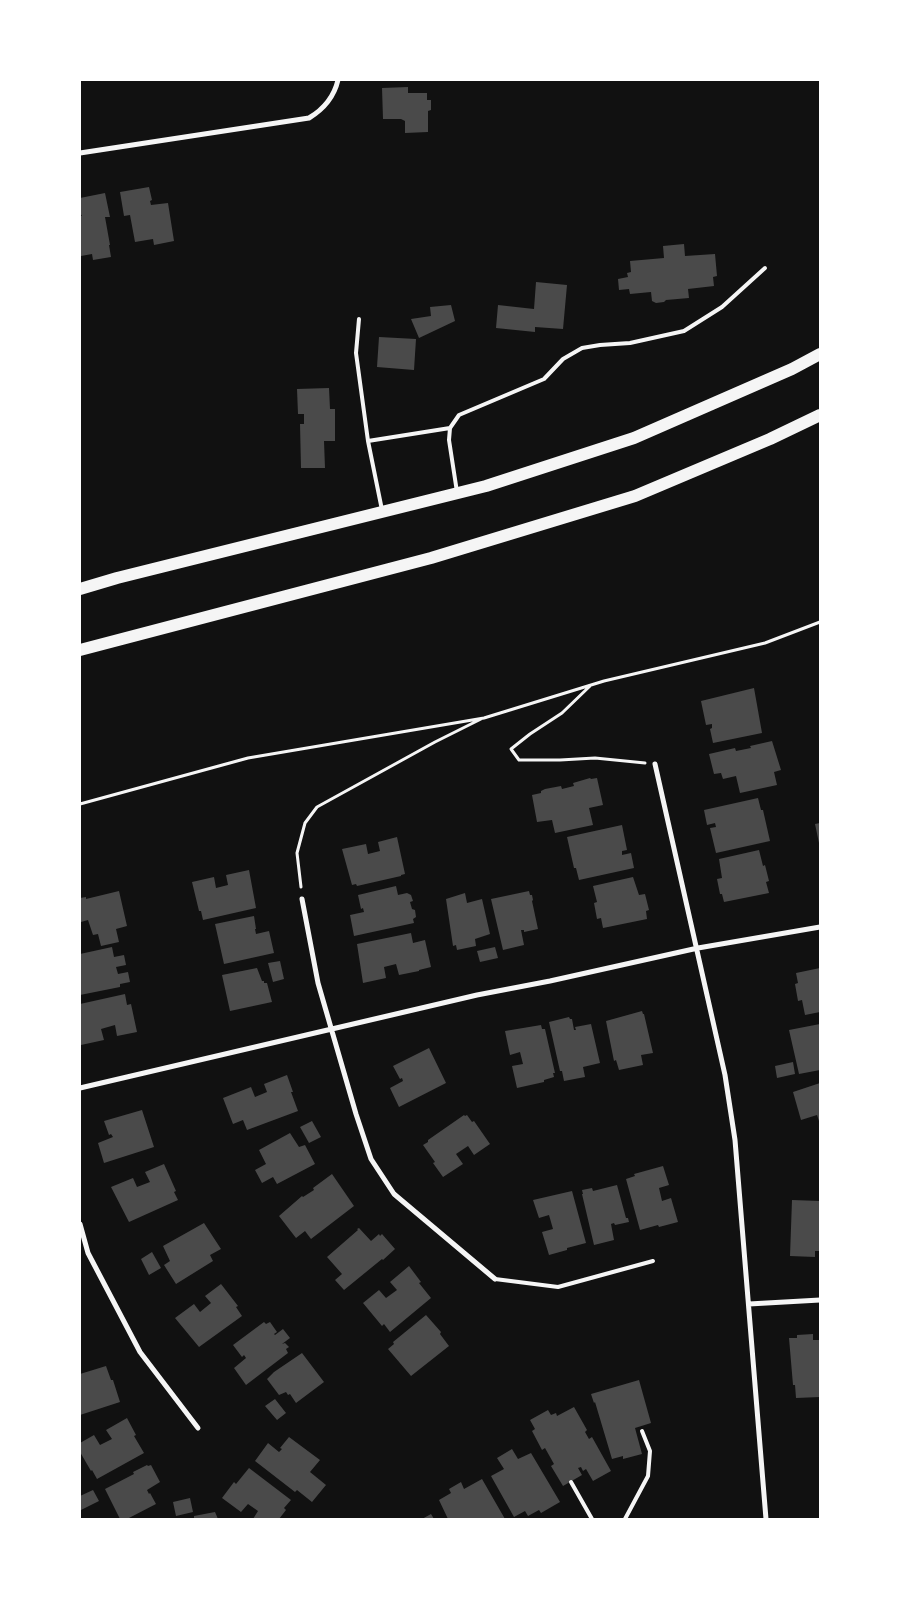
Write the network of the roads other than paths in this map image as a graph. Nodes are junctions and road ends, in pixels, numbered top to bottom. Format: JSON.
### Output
{"nodes":[{"id":1,"x":338,"y":80,"type":"edge"},
{"id":2,"x":80,"y":153,"type":"edge"},
{"id":3,"x":765,"y":268,"type":"dead end"},
{"id":4,"x":359,"y":319,"type":"dead end"},
{"id":5,"x":820,"y":354,"type":"edge"},
{"id":6,"x":820,"y":415,"type":"edge"},
{"id":7,"x":450,"y":428,"type":"junction"},
{"id":8,"x":368,"y":441,"type":"junction"},
{"id":9,"x":457,"y":494,"type":"junction"},
{"id":10,"x":383,"y":512,"type":"junction"},
{"id":11,"x":80,"y":590,"type":"edge"},
{"id":12,"x":80,"y":650,"type":"edge"},
{"id":13,"x":655,"y":764,"type":"road end"},
{"id":14,"x":302,"y":899,"type":"road end"},
{"id":15,"x":820,"y":927,"type":"edge"},
{"id":16,"x":698,"y":948,"type":"junction"},
{"id":17,"x":331,"y":1029,"type":"junction"},
{"id":18,"x":80,"y":1088,"type":"edge"},
{"id":19,"x":80,"y":1224,"type":"edge"},
{"id":20,"x":654,"y":1262,"type":"dead end"},
{"id":21,"x":495,"y":1279,"type":"joint"},
{"id":22,"x":820,"y":1300,"type":"edge"},
{"id":23,"x":749,"y":1304,"type":"junction"},
{"id":24,"x":198,"y":1428,"type":"dead end"},
{"id":25,"x":642,"y":1431,"type":"dead end"},
{"id":26,"x":572,"y":1482,"type":"dead end"},
{"id":27,"x":592,"y":1519,"type":"edge"},
{"id":28,"x":625,"y":1519,"type":"edge"},
{"id":29,"x":766,"y":1519,"type":"edge"}],
"edges":[{"from":1,"to":2,"type":"street"},
{"from":3,"to":7,"type":"lane"},
{"from":4,"to":8,"type":"lane"},
{"from":5,"to":9,"type":"main road"},
{"from":6,"to":12,"type":"main road"},
{"from":7,"to":8,"type":"lane"},
{"from":7,"to":9,"type":"lane"},
{"from":8,"to":10,"type":"lane"},
{"from":9,"to":10,"type":"main road"},
{"from":10,"to":11,"type":"main road"},
{"from":13,"to":16,"type":"street"},
{"from":14,"to":17,"type":"street"},
{"from":15,"to":16,"type":"street"},
{"from":16,"to":17,"type":"street"},
{"from":16,"to":23,"type":"street"},
{"from":17,"to":18,"type":"street"},
{"from":17,"to":21,"type":"street"},
{"from":19,"to":24,"type":"street"},
{"from":20,"to":21,"type":"lane"},
{"from":22,"to":23,"type":"street"},
{"from":23,"to":29,"type":"street"},
{"from":25,"to":28,"type":"lane"},
{"from":26,"to":27,"type":"lane"}]}
